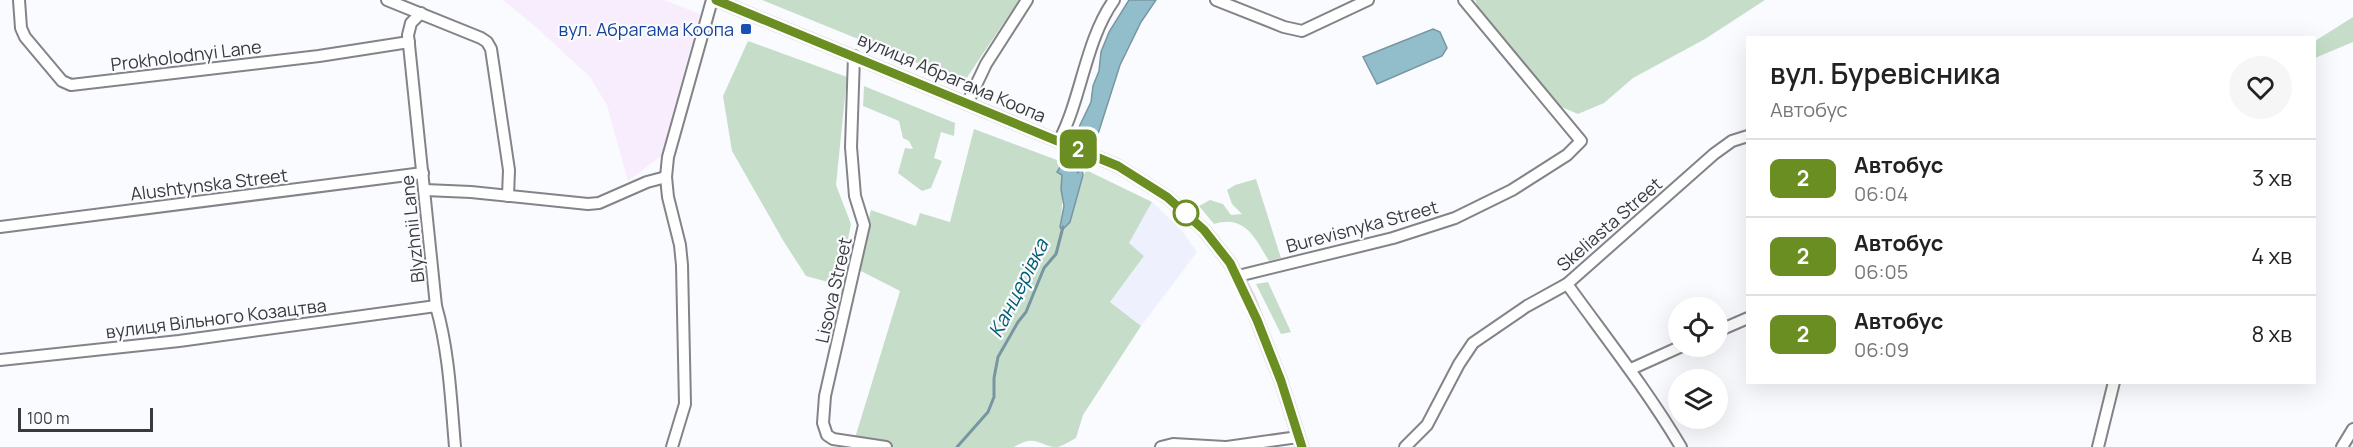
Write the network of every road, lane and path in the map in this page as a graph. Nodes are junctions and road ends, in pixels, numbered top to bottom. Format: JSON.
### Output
{"nodes":[{"id":1,"x":19,"y":0,"type":"edge"},
{"id":2,"x":387,"y":0,"type":"edge"},
{"id":3,"x":714,"y":0,"type":"edge"},
{"id":4,"x":1027,"y":0,"type":"edge"},
{"id":5,"x":1114,"y":0,"type":"edge"},
{"id":6,"x":1216,"y":0,"type":"edge"},
{"id":7,"x":1368,"y":0,"type":"edge"},
{"id":8,"x":1464,"y":0,"type":"edge"},
{"id":9,"x":421,"y":12,"type":"junction"},
{"id":10,"x":409,"y":42,"type":"junction"},
{"id":11,"x":854,"y":56,"type":"junction"},
{"id":12,"x":968,"y":104,"type":"junction"},
{"id":13,"x":1746,"y":137,"type":"edge"},
{"id":14,"x":1059,"y":141,"type":"junction"},
{"id":15,"x":423,"y":173,"type":"junction"},
{"id":16,"x":666,"y":177,"type":"junction"},
{"id":17,"x":425,"y":190,"type":"junction"},
{"id":18,"x":508,"y":196,"type":"junction"},
{"id":19,"x":0,"y":227,"type":"edge"},
{"id":20,"x":1238,"y":276,"type":"junction"},
{"id":21,"x":1567,"y":284,"type":"junction"},
{"id":22,"x":436,"y":306,"type":"junction"},
{"id":23,"x":1746,"y":319,"type":"edge"},
{"id":24,"x":1728,"y":327,"type":"edge"},
{"id":25,"x":1668,"y":352,"type":"edge"},
{"id":26,"x":0,"y":360,"type":"edge"},
{"id":27,"x":1631,"y":369,"type":"junction"},
{"id":28,"x":2114,"y":384,"type":"edge"},
{"id":29,"x":2353,"y":429,"type":"edge"},
{"id":30,"x":1300,"y":442,"type":"edge"},
{"id":31,"x":455,"y":447,"type":"edge"},
{"id":32,"x":672,"y":447,"type":"edge"},
{"id":33,"x":886,"y":447,"type":"edge"},
{"id":34,"x":1161,"y":447,"type":"edge"},
{"id":35,"x":1226,"y":447,"type":"edge"},
{"id":36,"x":1405,"y":447,"type":"edge"},
{"id":37,"x":1681,"y":447,"type":"edge"},
{"id":38,"x":2098,"y":447,"type":"edge"},
{"id":39,"x":2343,"y":447,"type":"edge"}],
"edges":[{"from":1,"to":10,"type":"street","name":"Prokholodnyi Lane"},
{"from":2,"to":9,"type":"street"},
{"from":3,"to":11,"type":"main road","name":"вулиця Абрагама Коопа"},
{"from":3,"to":16,"type":"street"},
{"from":4,"to":12,"type":"street"},
{"from":5,"to":14,"type":"street"},
{"from":6,"to":7,"type":"street"},
{"from":8,"to":20,"type":"street","name":"Burevisnyka Street"},
{"from":9,"to":10,"type":"street","name":"Blyzhnii Lane"},
{"from":9,"to":18,"type":"street"},
{"from":10,"to":15,"type":"street","name":"Blyzhnii Lane"},
{"from":11,"to":12,"type":"main road","name":"вулиця Абрагама Коопа"},
{"from":11,"to":33,"type":"street","name":"Lisova Street"},
{"from":12,"to":14,"type":"main road","name":"вулиця Абрагама Коопа"},
{"from":13,"to":21,"type":"street","name":"Skeliasta Street"},
{"from":14,"to":20,"type":"main road","name":"вулиця Абрагама Коопа"},
{"from":15,"to":17,"type":"street","name":"Blyzhnii Lane"},
{"from":15,"to":19,"type":"street","name":"Alushtynska Street"},
{"from":16,"to":18,"type":"street"},
{"from":16,"to":32,"type":"street"},
{"from":17,"to":18,"type":"street"},
{"from":17,"to":22,"type":"street","name":"Blyzhnii Lane"},
{"from":20,"to":30,"type":"main road","name":"вулиця Абрагама Коопа"},
{"from":21,"to":27,"type":"street"},
{"from":21,"to":36,"type":"street","name":"Skeliasta Street"},
{"from":22,"to":26,"type":"street","name":"вулиця Вільного Козацтва"},
{"from":22,"to":31,"type":"street","name":"Blyzhnii Lane"},
{"from":23,"to":24,"type":"street"},
{"from":25,"to":27,"type":"street"},
{"from":27,"to":37,"type":"street"},
{"from":28,"to":38,"type":"street"},
{"from":29,"to":39,"type":"street"},
{"from":30,"to":35,"type":"street"},
{"from":34,"to":35,"type":"street"}]}
